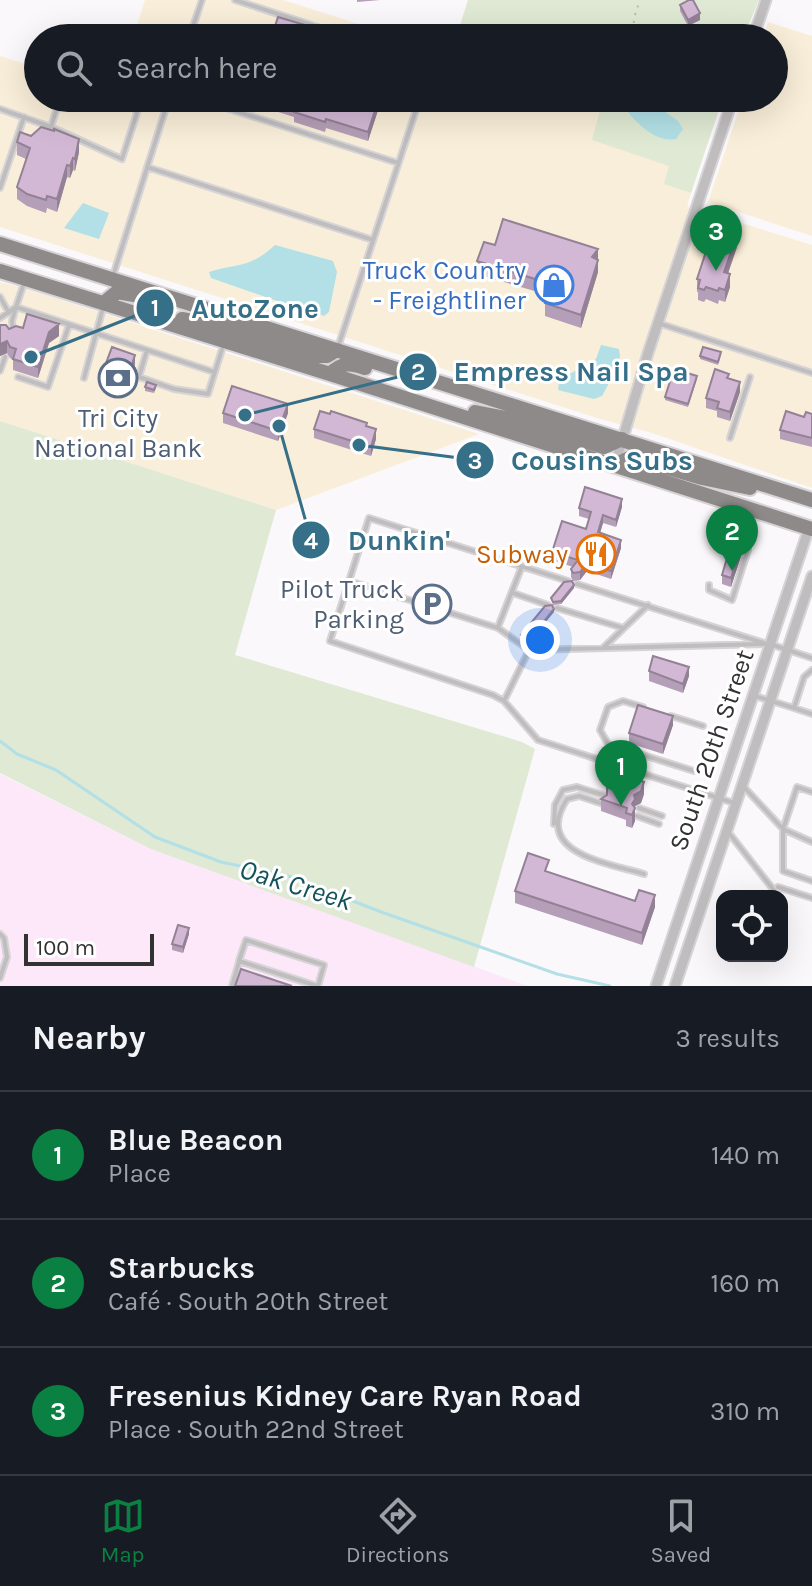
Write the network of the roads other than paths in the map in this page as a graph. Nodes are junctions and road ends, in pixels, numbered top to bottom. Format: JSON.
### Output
{"nodes":[{"id":1,"x":202,"y":0,"type":"edge"},
{"id":2,"x":235,"y":0,"type":"edge"},
{"id":3,"x":766,"y":0,"type":"edge"},
{"id":4,"x":194,"y":24,"type":"edge"},
{"id":5,"x":309,"y":24,"type":"edge"},
{"id":6,"x":758,"y":24,"type":"edge"},
{"id":7,"x":0,"y":109,"type":"edge"},
{"id":8,"x":56,"y":112,"type":"edge"},
{"id":9,"x":136,"y":112,"type":"edge"},
{"id":10,"x":165,"y":112,"type":"edge"},
{"id":11,"x":239,"y":112,"type":"edge"},
{"id":12,"x":415,"y":112,"type":"edge"},
{"id":13,"x":728,"y":112,"type":"edge"},
{"id":14,"x":24,"y":117,"type":"junction"},
{"id":15,"x":51,"y":127,"type":"junction"},
{"id":16,"x":398,"y":163,"type":"junction"},
{"id":17,"x":147,"y":167,"type":"junction"},
{"id":18,"x":0,"y":188,"type":"edge"},
{"id":19,"x":373,"y":240,"type":"junction"},
{"id":20,"x":0,"y":244,"type":"edge"},
{"id":21,"x":0,"y":271,"type":"edge"},
{"id":22,"x":90,"y":271,"type":"junction"},
{"id":23,"x":112,"y":278,"type":"junction"},
{"id":24,"x":25,"y":279,"type":"junction"},
{"id":25,"x":0,"y":297,"type":"edge"},
{"id":26,"x":105,"y":302,"type":"junction"},
{"id":27,"x":16,"y":307,"type":"junction"},
{"id":28,"x":9,"y":313,"type":"junction"},
{"id":29,"x":222,"y":313,"type":"junction"},
{"id":30,"x":146,"y":315,"type":"junction"},
{"id":31,"x":0,"y":318,"type":"edge"},
{"id":32,"x":12,"y":321,"type":"junction"},
{"id":33,"x":658,"y":323,"type":"junction"},
{"id":34,"x":69,"y":325,"type":"junction"},
{"id":35,"x":5,"y":326,"type":"edge"},
{"id":36,"x":95,"y":333,"type":"junction"},
{"id":37,"x":11,"y":336,"type":"edge"},
{"id":38,"x":225,"y":340,"type":"junction"},
{"id":39,"x":147,"y":350,"type":"junction"},
{"id":40,"x":337,"y":350,"type":"junction"},
{"id":41,"x":5,"y":357,"type":"dead end"},
{"id":42,"x":0,"y":371,"type":"edge"},
{"id":43,"x":214,"y":372,"type":"junction"},
{"id":44,"x":812,"y":373,"type":"edge"},
{"id":45,"x":330,"y":374,"type":"junction"},
{"id":46,"x":18,"y":377,"type":"dead end"},
{"id":47,"x":750,"y":377,"type":"dead end"},
{"id":48,"x":84,"y":378,"type":"dead end"},
{"id":49,"x":447,"y":384,"type":"junction"},
{"id":50,"x":431,"y":406,"type":"junction"},
{"id":51,"x":730,"y":438,"type":"dead end"},
{"id":52,"x":622,"y":439,"type":"junction"},
{"id":53,"x":615,"y":465,"type":"junction"},
{"id":54,"x":782,"y":490,"type":"junction"},
{"id":55,"x":812,"y":500,"type":"edge"},
{"id":56,"x":811,"y":527,"type":"edge"},
{"id":57,"x":723,"y":542,"type":"dead end"},
{"id":58,"x":522,"y":566,"type":"junction"},
{"id":59,"x":812,"y":576,"type":"edge"},
{"id":60,"x":349,"y":581,"type":"junction"},
{"id":61,"x":568,"y":581,"type":"edge"},
{"id":62,"x":577,"y":584,"type":"edge"},
{"id":63,"x":709,"y":585,"type":"dead end"},
{"id":64,"x":512,"y":592,"type":"junction"},
{"id":65,"x":548,"y":605,"type":"edge"},
{"id":66,"x":648,"y":605,"type":"junction"},
{"id":67,"x":557,"y":608,"type":"edge"},
{"id":68,"x":498,"y":628,"type":"junction"},
{"id":69,"x":623,"y":628,"type":"junction"},
{"id":70,"x":770,"y":644,"type":"junction"},
{"id":71,"x":603,"y":648,"type":"junction"},
{"id":72,"x":529,"y":650,"type":"junction"},
{"id":73,"x":787,"y":650,"type":"junction"},
{"id":74,"x":812,"y":658,"type":"edge"},
{"id":75,"x":812,"y":670,"type":"edge"},
{"id":76,"x":753,"y":695,"type":"junction"},
{"id":77,"x":504,"y":701,"type":"junction"},
{"id":78,"x":771,"y":701,"type":"junction"},
{"id":79,"x":794,"y":708,"type":"junction"},
{"id":80,"x":649,"y":709,"type":"edge"},
{"id":81,"x":663,"y":713,"type":"edge"},
{"id":82,"x":812,"y":714,"type":"edge"},
{"id":83,"x":703,"y":726,"type":"dead end"},
{"id":84,"x":694,"y":771,"type":"dead end"},
{"id":85,"x":743,"y":785,"type":"junction"},
{"id":86,"x":812,"y":792,"type":"edge"},
{"id":87,"x":606,"y":796,"type":"edge"},
{"id":88,"x":718,"y":798,"type":"junction"},
{"id":89,"x":603,"y":804,"type":"edge"},
{"id":90,"x":737,"y":804,"type":"junction"},
{"id":91,"x":639,"y":808,"type":"dead end"},
{"id":92,"x":637,"y":816,"type":"edge"},
{"id":93,"x":662,"y":816,"type":"dead end"},
{"id":94,"x":659,"y":824,"type":"dead end"},
{"id":95,"x":783,"y":829,"type":"junction"},
{"id":96,"x":727,"y":832,"type":"junction"},
{"id":97,"x":562,"y":840,"type":"junction"},
{"id":98,"x":812,"y":842,"type":"edge"},
{"id":99,"x":644,"y":874,"type":"dead end"},
{"id":100,"x":812,"y":881,"type":"edge"},
{"id":101,"x":778,"y":887,"type":"dead end"},
{"id":102,"x":774,"y":890,"type":"edge"},
{"id":103,"x":812,"y":898,"type":"edge"},
{"id":104,"x":0,"y":934,"type":"edge"},
{"id":105,"x":239,"y":961,"type":"junction"},
{"id":106,"x":0,"y":978,"type":"edge"},
{"id":107,"x":232,"y":986,"type":"edge"},
{"id":108,"x":317,"y":986,"type":"edge"},
{"id":109,"x":656,"y":986,"type":"edge"},
{"id":110,"x":675,"y":986,"type":"edge"}],
"edges":[{"from":1,"to":4,"type":"lane"},
{"from":2,"to":5,"type":"lane"},
{"from":3,"to":6,"type":"street"},
{"from":7,"to":14,"type":"lane"},
{"from":8,"to":15,"type":"lane"},
{"from":9,"to":15,"type":"lane"},
{"from":10,"to":17,"type":"lane"},
{"from":11,"to":16,"type":"lane"},
{"from":12,"to":16,"type":"lane"},
{"from":13,"to":33,"type":"street"},
{"from":14,"to":15,"type":"lane"},
{"from":14,"to":18,"type":"lane"},
{"from":16,"to":19,"type":"lane"},
{"from":17,"to":19,"type":"lane"},
{"from":17,"to":23,"type":"lane"},
{"from":19,"to":40,"type":"lane"},
{"from":20,"to":22,"type":"main road"},
{"from":21,"to":24,"type":"main road"},
{"from":22,"to":23,"type":"main road"},
{"from":22,"to":26,"type":"main road"},
{"from":23,"to":29,"type":"main road"},
{"from":24,"to":26,"type":"main road"},
{"from":24,"to":27,"type":"lane"},
{"from":25,"to":28,"type":"lane"},
{"from":26,"to":29,"type":"main road"},
{"from":26,"to":30,"type":"main road"},
{"from":26,"to":36,"type":"lane"},
{"from":27,"to":28,"type":"lane"},
{"from":27,"to":32,"type":"lane"},
{"from":27,"to":34,"type":"lane"},
{"from":28,"to":31,"type":"lane"},
{"from":29,"to":40,"type":"main road"},
{"from":30,"to":38,"type":"main road"},
{"from":30,"to":40,"type":"main road"},
{"from":32,"to":35,"type":"lane"},
{"from":32,"to":37,"type":"lane"},
{"from":33,"to":44,"type":"lane"},
{"from":33,"to":52,"type":"street"},
{"from":34,"to":36,"type":"lane"},
{"from":34,"to":46,"type":"lane"},
{"from":36,"to":39,"type":"lane"},
{"from":36,"to":48,"type":"lane"},
{"from":38,"to":43,"type":"lane"},
{"from":38,"to":45,"type":"main road"},
{"from":39,"to":43,"type":"lane"},
{"from":39,"to":43,"type":"lane"},
{"from":40,"to":45,"type":"lane"},
{"from":40,"to":49,"type":"main road"},
{"from":41,"to":42,"type":"lane"},
{"from":45,"to":49,"type":"main road"},
{"from":45,"to":50,"type":"main road"},
{"from":47,"to":51,"type":"lane"},
{"from":49,"to":52,"type":"main road"},
{"from":50,"to":52,"type":"main road"},
{"from":50,"to":53,"type":"main road"},
{"from":52,"to":53,"type":"street"},
{"from":52,"to":54,"type":"main road"},
{"from":53,"to":54,"type":"main road"},
{"from":53,"to":56,"type":"main road"},
{"from":54,"to":55,"type":"main road"},
{"from":56,"to":70,"type":"street","name":"South 20th Street"},
{"from":57,"to":63,"type":"lane"},
{"from":58,"to":60,"type":"lane"},
{"from":58,"to":61,"type":"lane"},
{"from":58,"to":64,"type":"lane"},
{"from":59,"to":73,"type":"street","name":"South 20th Street"},
{"from":60,"to":68,"type":"lane"},
{"from":60,"to":77,"type":"lane"},
{"from":62,"to":66,"type":"lane"},
{"from":64,"to":65,"type":"lane"},
{"from":64,"to":68,"type":"lane"},
{"from":66,"to":69,"type":"lane"},
{"from":66,"to":70,"type":"lane"},
{"from":67,"to":69,"type":"lane"},
{"from":68,"to":72,"type":"lane"},
{"from":69,"to":71,"type":"lane"},
{"from":70,"to":71,"type":"lane"},
{"from":70,"to":73,"type":"lane"},
{"from":70,"to":76,"type":"street","name":"South 20th Street"},
{"from":71,"to":72,"type":"lane"},
{"from":72,"to":77,"type":"lane"},
{"from":73,"to":74,"type":"lane"},
{"from":73,"to":78,"type":"street","name":"South 20th Street"},
{"from":75,"to":79,"type":"lane"},
{"from":76,"to":78,"type":"lane"},
{"from":76,"to":88,"type":"street","name":"South 20th Street"},
{"from":77,"to":88,"type":"lane"},
{"from":78,"to":79,"type":"lane"},
{"from":78,"to":85,"type":"street","name":"South 20th Street"},
{"from":79,"to":82,"type":"lane"},
{"from":80,"to":84,"type":"lane"},
{"from":81,"to":83,"type":"lane"},
{"from":85,"to":90,"type":"street","name":"South 20th Street"},
{"from":85,"to":95,"type":"lane"},
{"from":86,"to":95,"type":"lane"},
{"from":87,"to":97,"type":"lane"},
{"from":88,"to":90,"type":"lane"},
{"from":88,"to":109,"type":"street","name":"South 20th Street"},
{"from":89,"to":97,"type":"lane"},
{"from":90,"to":96,"type":"street","name":"South 20th Street"},
{"from":91,"to":93,"type":"lane"},
{"from":92,"to":94,"type":"lane"},
{"from":95,"to":98,"type":"lane"},
{"from":95,"to":100,"type":"lane"},
{"from":96,"to":102,"type":"lane"},
{"from":96,"to":110,"type":"street","name":"South 20th Street"},
{"from":97,"to":99,"type":"lane"},
{"from":101,"to":103,"type":"lane"},
{"from":104,"to":106,"type":"lane"},
{"from":105,"to":107,"type":"lane"},
{"from":105,"to":108,"type":"lane"},
{"from":105,"to":108,"type":"lane"}]}
